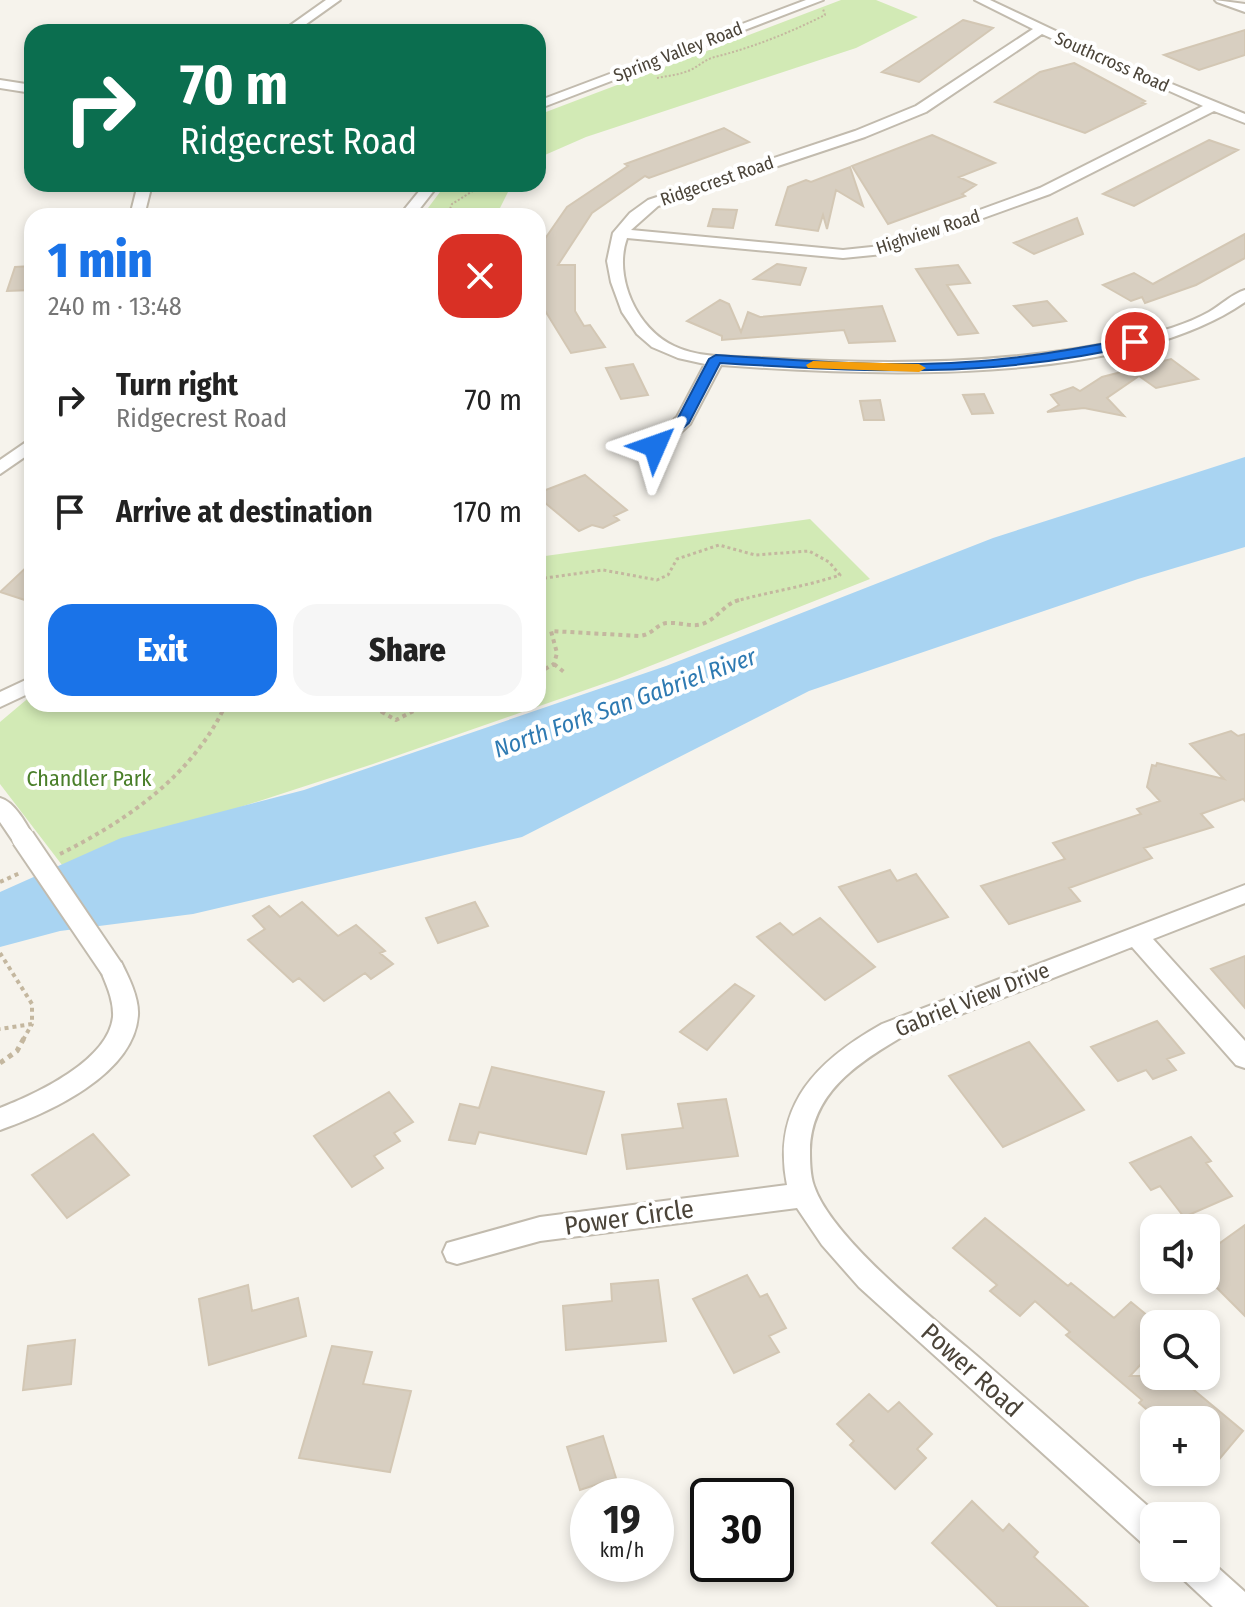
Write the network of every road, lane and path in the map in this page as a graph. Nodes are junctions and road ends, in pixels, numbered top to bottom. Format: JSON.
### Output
{"nodes":[{"id":1,"x":334,"y":0,"type":"edge"},
{"id":2,"x":817,"y":0,"type":"edge"},
{"id":3,"x":981,"y":0,"type":"edge"},
{"id":4,"x":1221,"y":0,"type":"edge"},
{"id":5,"x":1245,"y":8,"type":"edge"},
{"id":6,"x":299,"y":24,"type":"edge"},
{"id":7,"x":1041,"y":29,"type":"junction"},
{"id":8,"x":0,"y":84,"type":"edge"},
{"id":9,"x":24,"y":88,"type":"edge"},
{"id":10,"x":546,"y":102,"type":"edge"},
{"id":11,"x":1213,"y":106,"type":"junction"},
{"id":12,"x":1245,"y":119,"type":"edge"},
{"id":13,"x":426,"y":192,"type":"edge"},
{"id":14,"x":470,"y":192,"type":"edge"},
{"id":15,"x":412,"y":208,"type":"edge"},
{"id":16,"x":450,"y":208,"type":"edge"},
{"id":17,"x":620,"y":233,"type":"junction"},
{"id":18,"x":1245,"y":295,"type":"edge"},
{"id":19,"x":716,"y":359,"type":"junction"},
{"id":20,"x":655,"y":446,"type":"dead end"},
{"id":21,"x":24,"y":450,"type":"edge"},
{"id":22,"x":0,"y":469,"type":"edge"},
{"id":23,"x":546,"y":580,"type":"edge"},
{"id":24,"x":554,"y":664,"type":"junction"},
{"id":25,"x":546,"y":668,"type":"edge"},
{"id":26,"x":564,"y":672,"type":"dead end"},
{"id":27,"x":24,"y":688,"type":"edge"},
{"id":28,"x":0,"y":700,"type":"edge"},
{"id":29,"x":222,"y":712,"type":"edge"},
{"id":30,"x":382,"y":712,"type":"edge"},
{"id":31,"x":412,"y":712,"type":"edge"},
{"id":32,"x":0,"y":806,"type":"edge"},
{"id":33,"x":54,"y":857,"type":"dead end"},
{"id":34,"x":27,"y":869,"type":"dead end"},
{"id":35,"x":0,"y":882,"type":"edge"},
{"id":36,"x":1245,"y":894,"type":"edge"},
{"id":37,"x":1135,"y":935,"type":"junction"},
{"id":38,"x":0,"y":953,"type":"edge"},
{"id":39,"x":32,"y":1024,"type":"junction"},
{"id":40,"x":0,"y":1029,"type":"edge"},
{"id":41,"x":1245,"y":1058,"type":"edge"},
{"id":42,"x":0,"y":1063,"type":"edge"},
{"id":43,"x":0,"y":1119,"type":"edge"},
{"id":44,"x":803,"y":1195,"type":"junction"},
{"id":45,"x":457,"y":1252,"type":"dead end"},
{"id":46,"x":1140,"y":1520,"type":"edge"},
{"id":47,"x":1209,"y":1582,"type":"edge"},
{"id":48,"x":1237,"y":1607,"type":"edge"}],
"edges":[{"from":1,"to":6,"type":"street"},
{"from":2,"to":10,"type":"street","name":"Spring Valley Road"},
{"from":3,"to":7,"type":"street","name":"Southcross Road"},
{"from":4,"to":5,"type":"street"},
{"from":7,"to":11,"type":"street","name":"Southcross Road"},
{"from":7,"to":17,"type":"street","name":"Ridgecrest Road"},
{"from":8,"to":9,"type":"street"},
{"from":11,"to":12,"type":"street","name":"Southcross Road"},
{"from":11,"to":17,"type":"street","name":"Highview Road"},
{"from":13,"to":15,"type":"street"},
{"from":14,"to":16,"type":"path"},
{"from":17,"to":19,"type":"street"},
{"from":18,"to":19,"type":"street"},
{"from":19,"to":20,"type":"street"},
{"from":21,"to":22,"type":"street"},
{"from":23,"to":24,"type":"path"},
{"from":24,"to":25,"type":"path"},
{"from":24,"to":26,"type":"path"},
{"from":27,"to":28,"type":"street"},
{"from":29,"to":33,"type":"path"},
{"from":30,"to":31,"type":"path"},
{"from":32,"to":43,"type":"street","bridge":true},
{"from":34,"to":35,"type":"path"},
{"from":36,"to":37,"type":"street","name":"Gabriel View Drive"},
{"from":37,"to":41,"type":"street"},
{"from":37,"to":44,"type":"street","name":"Gabriel View Drive"},
{"from":38,"to":39,"type":"path"},
{"from":39,"to":40,"type":"path"},
{"from":39,"to":42,"type":"path"},
{"from":44,"to":45,"type":"street","name":"Power Circle"},
{"from":44,"to":46,"type":"street","name":"Power Road"},
{"from":47,"to":48,"type":"street"}]}
